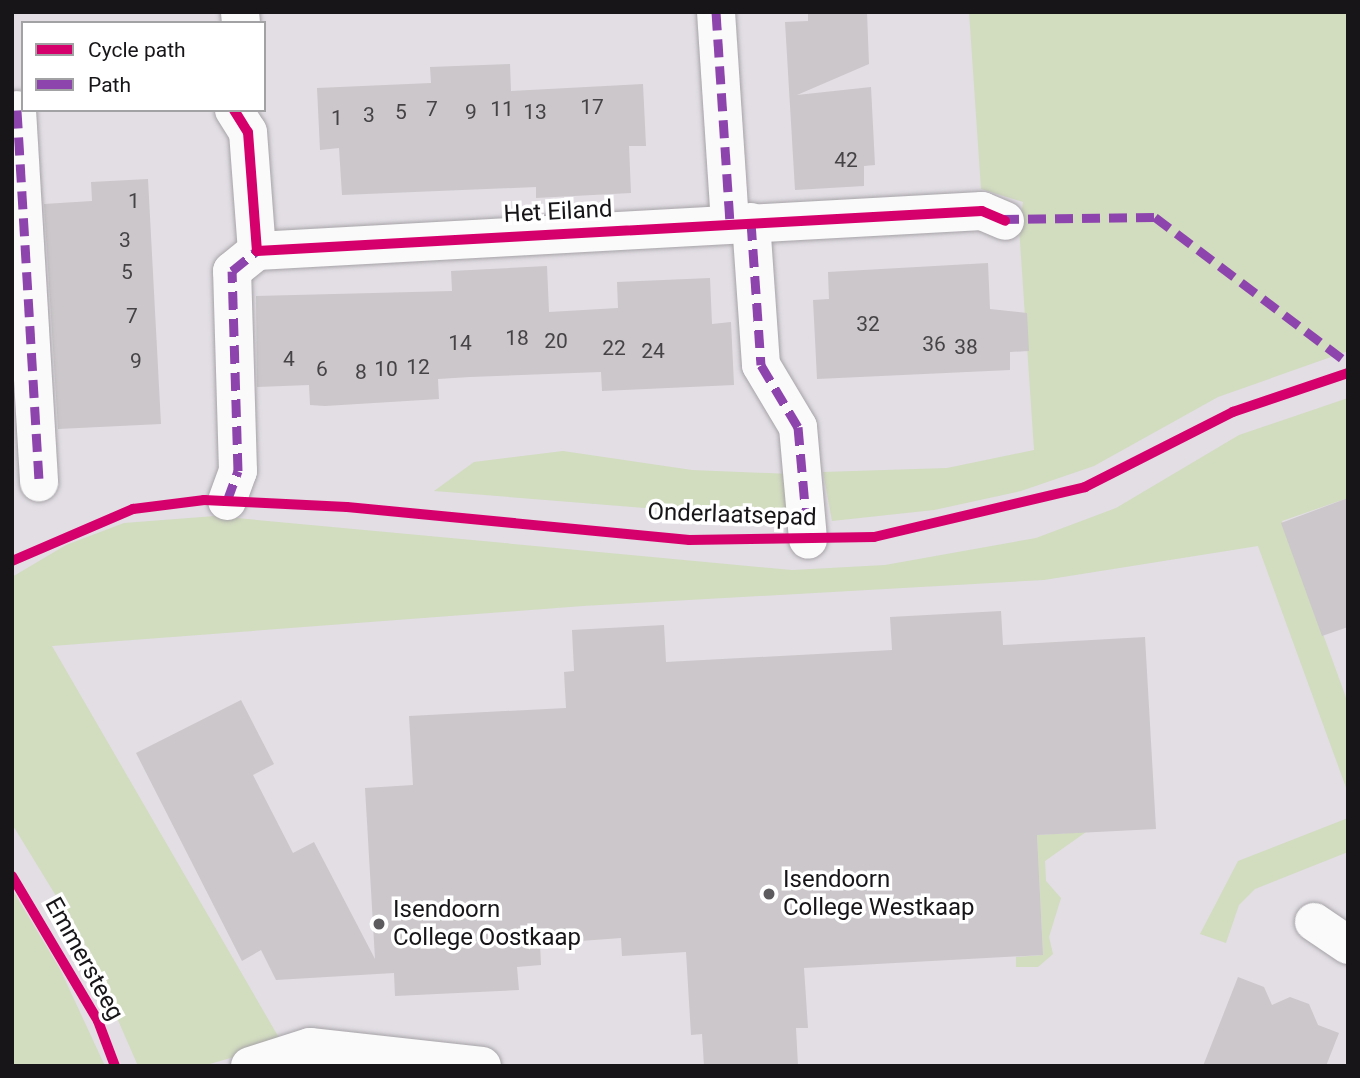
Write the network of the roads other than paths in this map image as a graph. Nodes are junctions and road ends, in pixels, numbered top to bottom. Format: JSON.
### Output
{"nodes":[{"id":1,"x":716,"y":12,"type":"edge"},
{"id":2,"x":17,"y":110,"type":"edge"},
{"id":3,"x":235,"y":112,"type":"edge"},
{"id":4,"x":1005,"y":221,"type":"dead end"},
{"id":5,"x":741,"y":223,"type":"junction"},
{"id":6,"x":257,"y":251,"type":"junction"},
{"id":7,"x":39,"y":482,"type":"dead end"},
{"id":8,"x":227,"y":502,"type":"dead end"},
{"id":9,"x":808,"y":540,"type":"dead end"},
{"id":10,"x":1314,"y":922,"type":"dead end"},
{"id":11,"x":1348,"y":946,"type":"edge"},
{"id":12,"x":250,"y":1066,"type":"edge"},
{"id":13,"x":482,"y":1066,"type":"edge"}],
"edges":[{"from":1,"to":5,"type":"street"},
{"from":2,"to":7,"type":"street"},
{"from":3,"to":6,"type":"street"},
{"from":4,"to":5,"type":"street","name":"Het Eiland"},
{"from":5,"to":6,"type":"street","name":"Het Eiland"},
{"from":5,"to":9,"type":"street"},
{"from":6,"to":8,"type":"street"},
{"from":10,"to":11,"type":"street"},
{"from":12,"to":13,"type":"street"}]}
